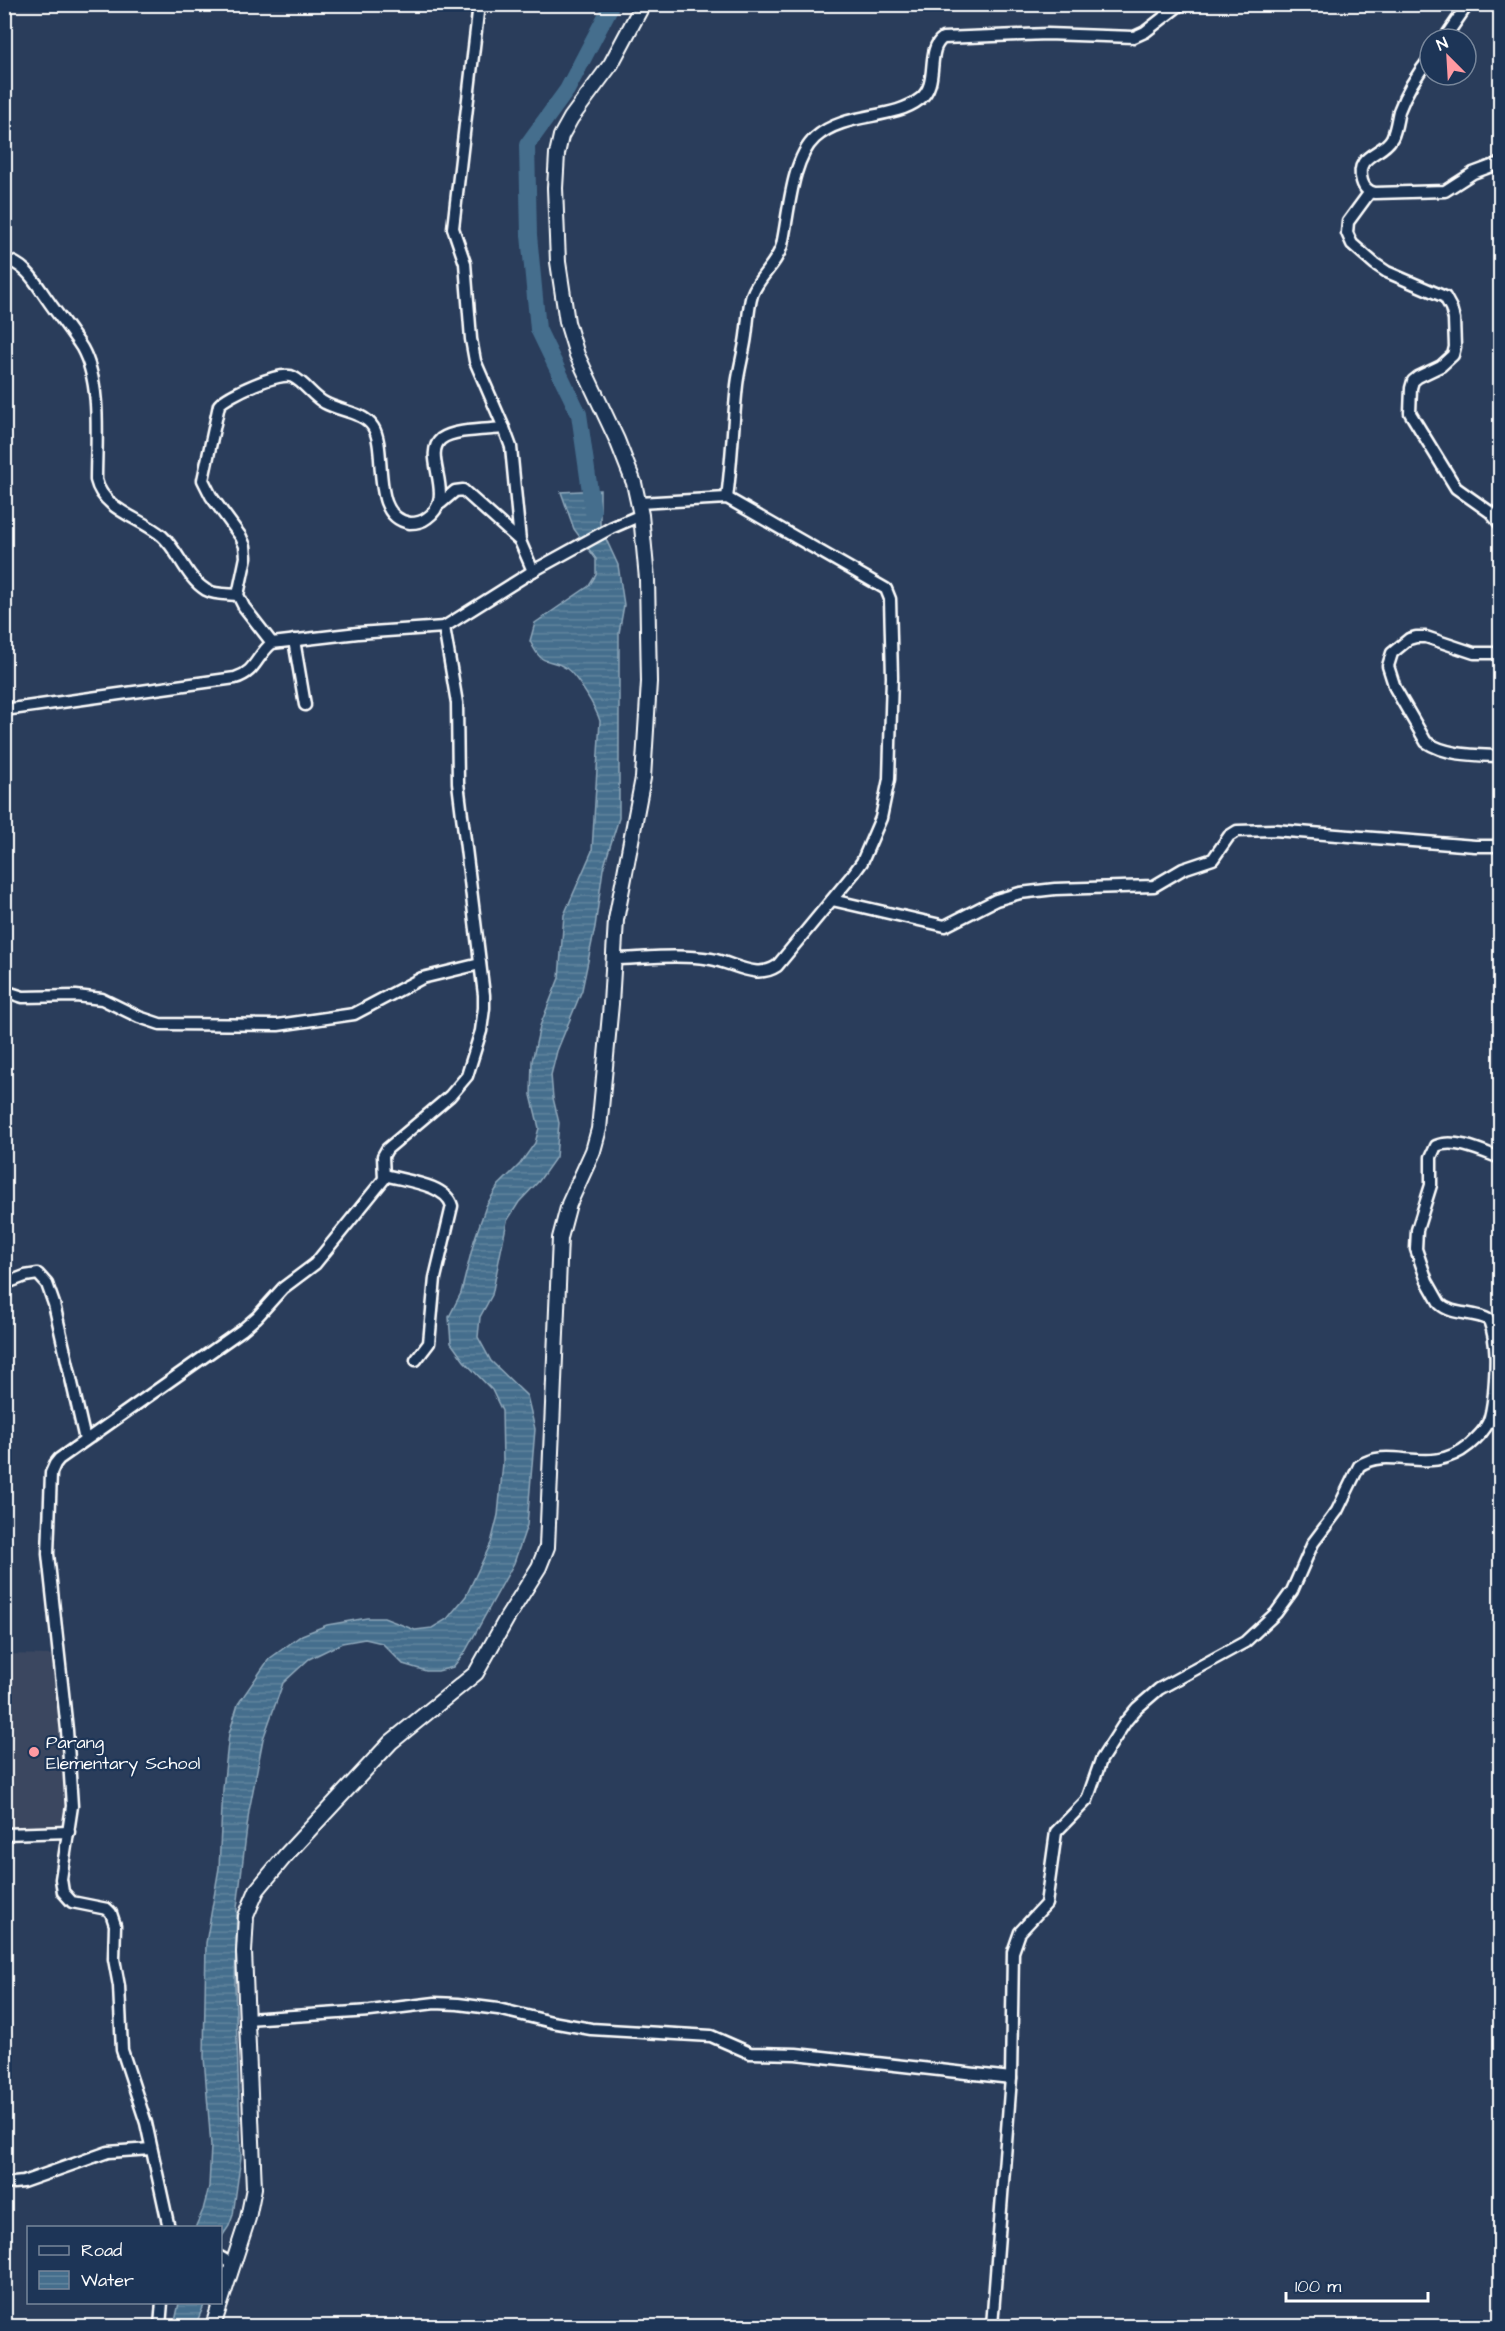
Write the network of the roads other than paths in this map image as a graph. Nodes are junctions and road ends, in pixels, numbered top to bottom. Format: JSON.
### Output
{"nodes":[{"id":1,"x":479,"y":4,"type":"edge"},
{"id":2,"x":643,"y":4,"type":"edge"},
{"id":3,"x":1182,"y":4,"type":"edge"},
{"id":4,"x":1468,"y":4,"type":"edge"},
{"id":5,"x":1452,"y":27,"type":"edge"},
{"id":6,"x":1418,"y":77,"type":"edge"},
{"id":7,"x":1500,"y":162,"type":"edge"},
{"id":8,"x":1370,"y":192,"type":"junction"},
{"id":9,"x":4,"y":259,"type":"edge"},
{"id":10,"x":504,"y":429,"type":"junction"},
{"id":11,"x":727,"y":498,"type":"junction"},
{"id":12,"x":441,"y":503,"type":"junction"},
{"id":13,"x":640,"y":509,"type":"junction"},
{"id":14,"x":1500,"y":525,"type":"edge"},
{"id":15,"x":520,"y":541,"type":"junction"},
{"id":16,"x":533,"y":571,"type":"junction"},
{"id":17,"x":238,"y":595,"type":"junction"},
{"id":18,"x":444,"y":627,"type":"junction"},
{"id":19,"x":294,"y":640,"type":"junction"},
{"id":20,"x":272,"y":643,"type":"junction"},
{"id":21,"x":1500,"y":653,"type":"edge"},
{"id":22,"x":305,"y":705,"type":"dead end"},
{"id":23,"x":4,"y":710,"type":"edge"},
{"id":24,"x":1500,"y":756,"type":"edge"},
{"id":25,"x":1500,"y":846,"type":"edge"},
{"id":26,"x":832,"y":900,"type":"junction"},
{"id":27,"x":614,"y":959,"type":"junction"},
{"id":28,"x":480,"y":963,"type":"junction"},
{"id":29,"x":4,"y":991,"type":"edge"},
{"id":30,"x":1500,"y":1158,"type":"edge"},
{"id":31,"x":385,"y":1175,"type":"junction"},
{"id":32,"x":4,"y":1284,"type":"edge"},
{"id":33,"x":416,"y":1360,"type":"dead end"},
{"id":34,"x":85,"y":1440,"type":"junction"},
{"id":35,"x":69,"y":1832,"type":"junction"},
{"id":36,"x":4,"y":1834,"type":"edge"},
{"id":37,"x":246,"y":2019,"type":"junction"},
{"id":38,"x":1011,"y":2078,"type":"junction"},
{"id":39,"x":151,"y":2149,"type":"junction"},
{"id":40,"x":4,"y":2184,"type":"edge"},
{"id":41,"x":169,"y":2226,"type":"edge"},
{"id":42,"x":226,"y":2260,"type":"edge"},
{"id":43,"x":222,"y":2280,"type":"edge"},
{"id":44,"x":162,"y":2304,"type":"edge"},
{"id":45,"x":217,"y":2304,"type":"edge"},
{"id":46,"x":160,"y":2326,"type":"edge"},
{"id":47,"x":213,"y":2326,"type":"edge"},
{"id":48,"x":992,"y":2326,"type":"edge"}],
"edges":[{"from":1,"to":10,"type":"street"},
{"from":2,"to":13,"type":"main road"},
{"from":3,"to":11,"type":"street"},
{"from":4,"to":5,"type":"street"},
{"from":6,"to":8,"type":"street"},
{"from":7,"to":8,"type":"street"},
{"from":8,"to":14,"type":"street"},
{"from":9,"to":17,"type":"street"},
{"from":10,"to":12,"type":"street"},
{"from":10,"to":15,"type":"street"},
{"from":11,"to":13,"type":"street"},
{"from":11,"to":26,"type":"street"},
{"from":12,"to":15,"type":"street"},
{"from":12,"to":17,"type":"street"},
{"from":13,"to":16,"type":"street"},
{"from":13,"to":27,"type":"main road"},
{"from":15,"to":16,"type":"street"},
{"from":16,"to":18,"type":"street"},
{"from":17,"to":20,"type":"street"},
{"from":18,"to":19,"type":"street"},
{"from":18,"to":28,"type":"street"},
{"from":19,"to":20,"type":"street"},
{"from":19,"to":22,"type":"street"},
{"from":20,"to":23,"type":"street"},
{"from":21,"to":24,"type":"street"},
{"from":25,"to":26,"type":"street"},
{"from":26,"to":27,"type":"street"},
{"from":27,"to":37,"type":"main road"},
{"from":28,"to":29,"type":"street"},
{"from":28,"to":31,"type":"street"},
{"from":30,"to":38,"type":"street"},
{"from":31,"to":33,"type":"street"},
{"from":31,"to":34,"type":"street"},
{"from":32,"to":34,"type":"street"},
{"from":34,"to":35,"type":"street"},
{"from":35,"to":36,"type":"street"},
{"from":35,"to":39,"type":"street"},
{"from":37,"to":38,"type":"street"},
{"from":37,"to":42,"type":"main road"},
{"from":38,"to":48,"type":"street"},
{"from":39,"to":40,"type":"street"},
{"from":39,"to":41,"type":"street"},
{"from":42,"to":43,"type":"main road"},
{"from":44,"to":46,"type":"street"},
{"from":45,"to":47,"type":"main road"}]}
